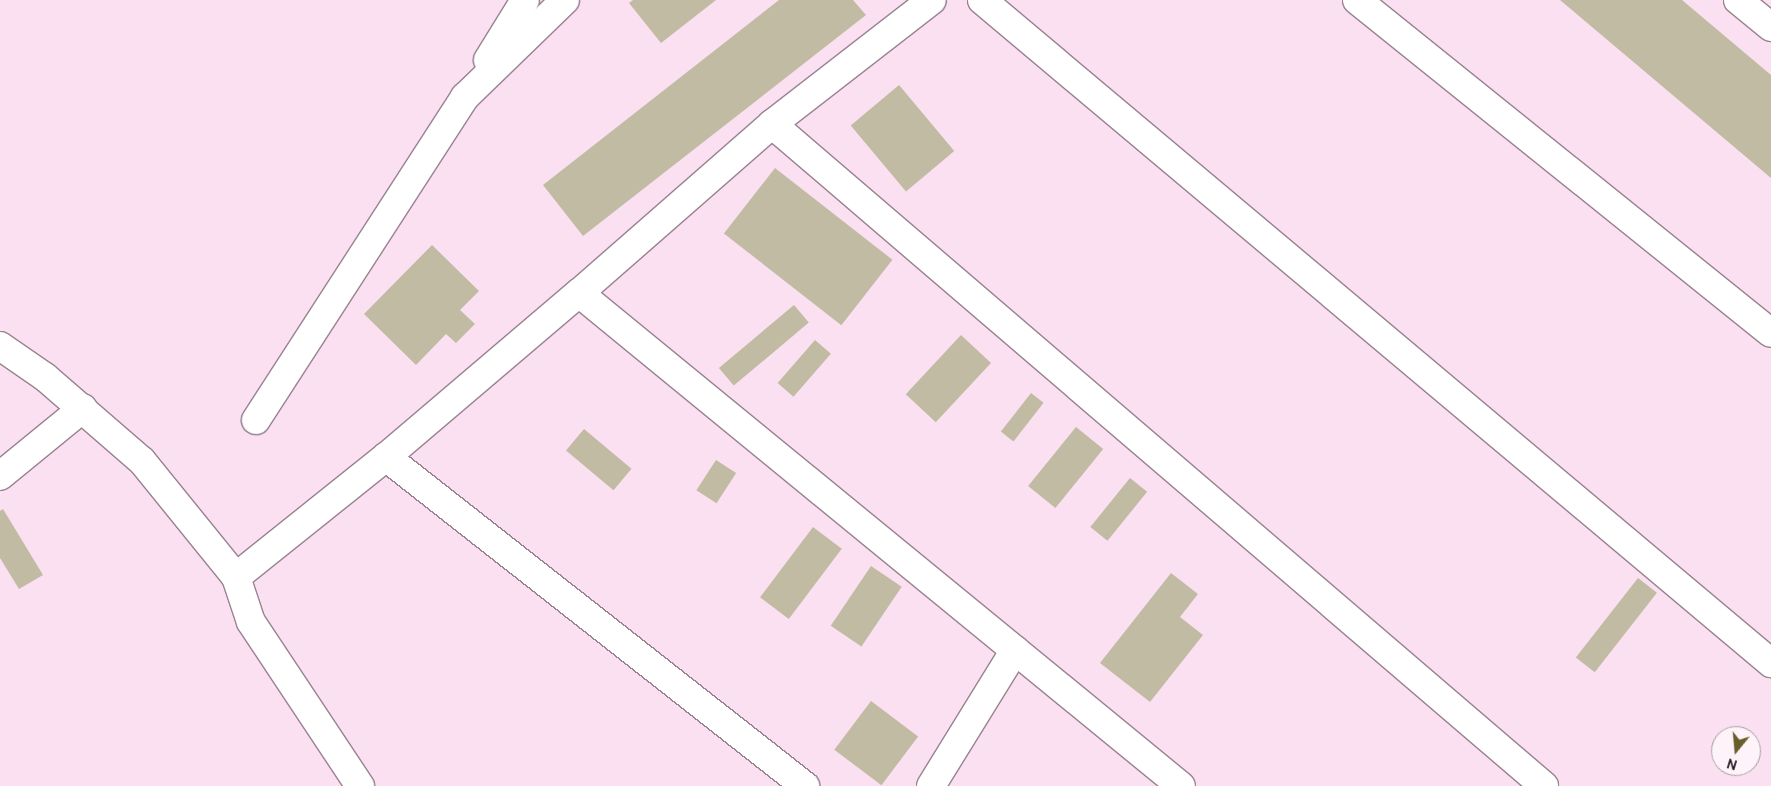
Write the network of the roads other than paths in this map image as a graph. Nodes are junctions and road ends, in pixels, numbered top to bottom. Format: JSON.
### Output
{"nodes":[{"id":1,"x":525,"y":0,"type":"edge"},
{"id":2,"x":565,"y":0,"type":"edge"},
{"id":3,"x":982,"y":0,"type":"edge"},
{"id":4,"x":1357,"y":0,"type":"edge"},
{"id":5,"x":1738,"y":0,"type":"edge"},
{"id":6,"x":915,"y":5,"type":"edge"},
{"id":7,"x":1771,"y":27,"type":"edge"},
{"id":8,"x":465,"y":97,"type":"junction"},
{"id":9,"x":772,"y":124,"type":"junction"},
{"id":10,"x":579,"y":293,"type":"junction"},
{"id":11,"x":1771,"y":333,"type":"edge"},
{"id":12,"x":0,"y":346,"type":"edge"},
{"id":13,"x":83,"y":408,"type":"junction"},
{"id":14,"x":256,"y":420,"type":"dead end"},
{"id":15,"x":386,"y":457,"type":"junction"},
{"id":16,"x":0,"y":476,"type":"edge"},
{"id":17,"x":236,"y":577,"type":"junction"},
{"id":18,"x":1015,"y":650,"type":"junction"},
{"id":19,"x":1771,"y":663,"type":"edge"},
{"id":20,"x":360,"y":786,"type":"edge"},
{"id":21,"x":805,"y":786,"type":"edge"},
{"id":22,"x":931,"y":786,"type":"edge"},
{"id":23,"x":1181,"y":786,"type":"edge"},
{"id":24,"x":1544,"y":786,"type":"edge"}],
"edges":[{"from":1,"to":8,"type":"street"},
{"from":2,"to":8,"type":"street"},
{"from":3,"to":19,"type":"street"},
{"from":4,"to":11,"type":"street"},
{"from":5,"to":7,"type":"street"},
{"from":6,"to":9,"type":"street"},
{"from":8,"to":14,"type":"street"},
{"from":9,"to":10,"type":"street"},
{"from":9,"to":24,"type":"street"},
{"from":10,"to":15,"type":"street"},
{"from":10,"to":18,"type":"street"},
{"from":12,"to":13,"type":"street"},
{"from":13,"to":16,"type":"street"},
{"from":13,"to":17,"type":"street"},
{"from":15,"to":17,"type":"street"},
{"from":15,"to":21,"type":"street"},
{"from":17,"to":20,"type":"street"},
{"from":18,"to":22,"type":"street"},
{"from":18,"to":23,"type":"street"}]}
